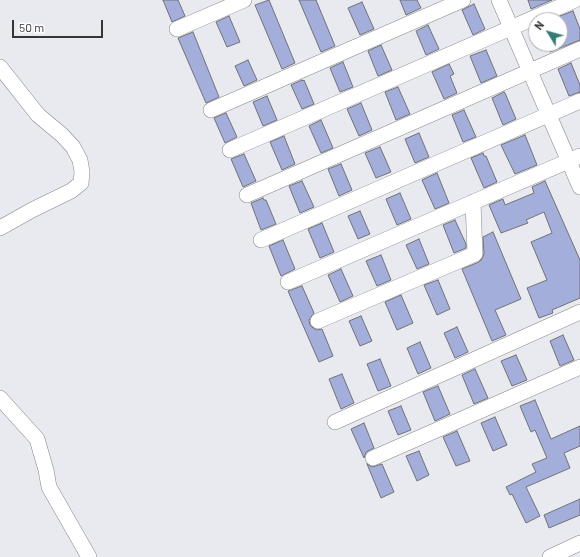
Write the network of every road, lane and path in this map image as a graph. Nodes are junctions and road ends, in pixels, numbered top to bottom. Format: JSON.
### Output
{"nodes":[{"id":1,"x":244,"y":0,"type":"edge"},
{"id":2,"x":463,"y":0,"type":"edge"},
{"id":3,"x":499,"y":0,"type":"edge"},
{"id":4,"x":575,"y":0,"type":"edge"},
{"id":5,"x":511,"y":27,"type":"junction"},
{"id":6,"x":177,"y":28,"type":"dead end"},
{"id":7,"x":580,"y":49,"type":"edge"},
{"id":8,"x":0,"y":67,"type":"edge"},
{"id":9,"x":530,"y":71,"type":"junction"},
{"id":10,"x":580,"y":101,"type":"edge"},
{"id":11,"x":211,"y":110,"type":"dead end"},
{"id":12,"x":549,"y":115,"type":"junction"},
{"id":13,"x":230,"y":150,"type":"dead end"},
{"id":14,"x":574,"y":158,"type":"edge"},
{"id":15,"x":580,"y":186,"type":"edge"},
{"id":16,"x":247,"y":195,"type":"dead end"},
{"id":17,"x":473,"y":202,"type":"junction"},
{"id":18,"x":0,"y":228,"type":"edge"},
{"id":19,"x":261,"y":240,"type":"dead end"},
{"id":20,"x":288,"y":282,"type":"dead end"},
{"id":21,"x":580,"y":312,"type":"edge"},
{"id":22,"x":318,"y":321,"type":"dead end"},
{"id":23,"x":579,"y":369,"type":"edge"},
{"id":24,"x":0,"y":398,"type":"edge"},
{"id":25,"x":335,"y":422,"type":"dead end"},
{"id":26,"x":373,"y":458,"type":"dead end"},
{"id":27,"x":580,"y":543,"type":"edge"},
{"id":28,"x":89,"y":557,"type":"edge"},
{"id":29,"x":550,"y":557,"type":"edge"}],
"edges":[{"from":1,"to":6,"type":"street"},
{"from":2,"to":11,"type":"street"},
{"from":3,"to":5,"type":"street"},
{"from":4,"to":5,"type":"street"},
{"from":5,"to":9,"type":"street"},
{"from":5,"to":13,"type":"street"},
{"from":7,"to":9,"type":"street"},
{"from":8,"to":18,"type":"street"},
{"from":9,"to":12,"type":"street"},
{"from":9,"to":16,"type":"street"},
{"from":10,"to":12,"type":"street"},
{"from":12,"to":14,"type":"street"},
{"from":12,"to":19,"type":"street"},
{"from":14,"to":15,"type":"street"},
{"from":14,"to":17,"type":"street"},
{"from":17,"to":20,"type":"street"},
{"from":17,"to":22,"type":"street"},
{"from":21,"to":25,"type":"street"},
{"from":23,"to":26,"type":"street"},
{"from":24,"to":28,"type":"street"},
{"from":27,"to":29,"type":"street"}]}
